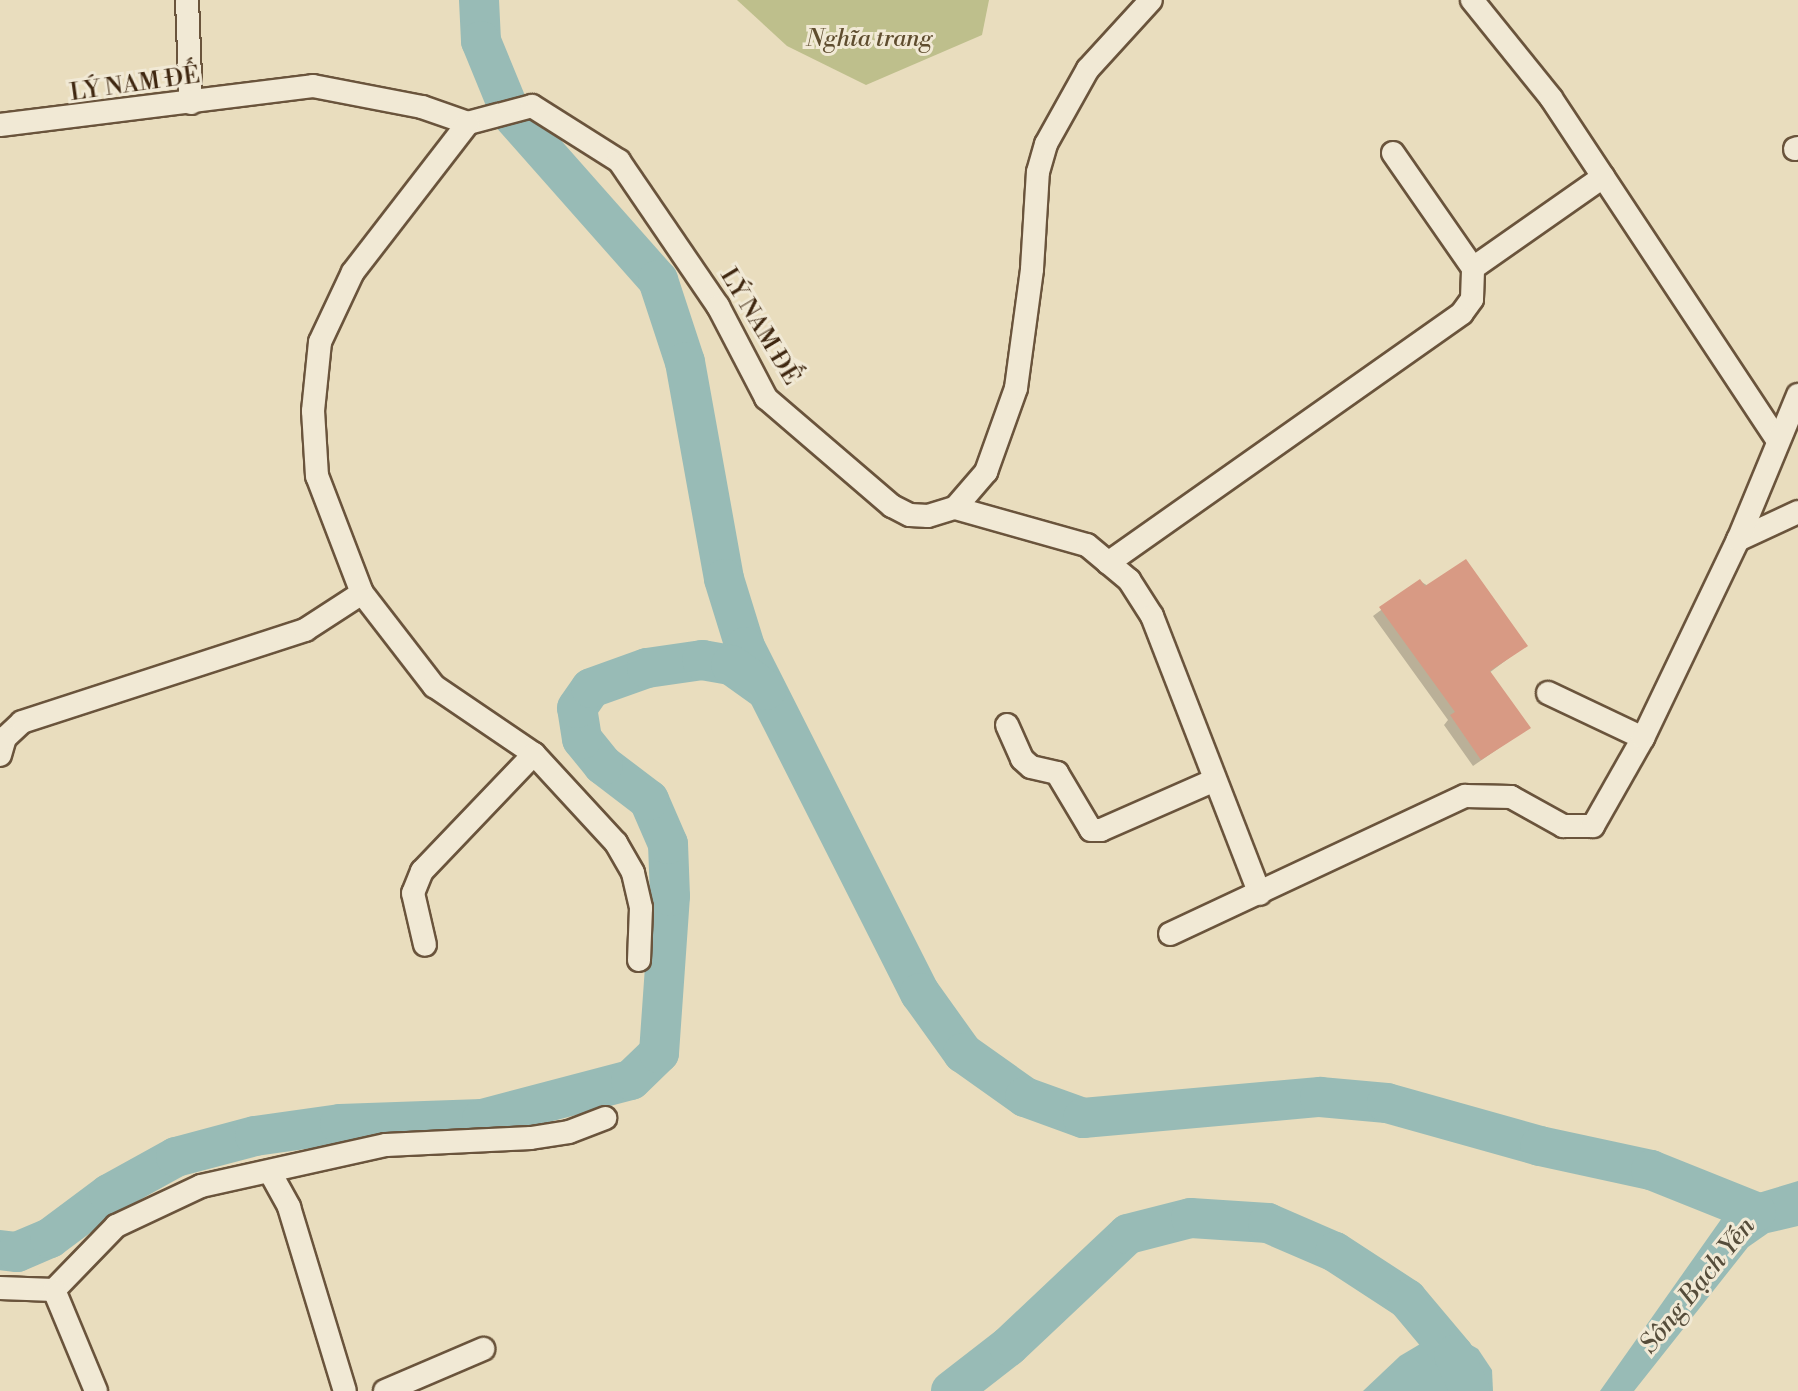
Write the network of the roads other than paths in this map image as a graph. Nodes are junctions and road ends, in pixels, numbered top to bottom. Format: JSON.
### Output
{"nodes":[{"id":1,"x":187,"y":0,"type":"edge"},
{"id":2,"x":1151,"y":0,"type":"edge"},
{"id":3,"x":1472,"y":0,"type":"edge"},
{"id":4,"x":191,"y":103,"type":"junction"},
{"id":5,"x":468,"y":123,"type":"junction"},
{"id":6,"x":0,"y":125,"type":"edge"},
{"id":7,"x":1393,"y":153,"type":"dead end"},
{"id":8,"x":1603,"y":177,"type":"junction"},
{"id":9,"x":1473,"y":268,"type":"junction"},
{"id":10,"x":1798,"y":395,"type":"edge"},
{"id":11,"x":1778,"y":441,"type":"junction"},
{"id":12,"x":955,"y":508,"type":"junction"},
{"id":13,"x":1795,"y":512,"type":"edge"},
{"id":14,"x":1738,"y":540,"type":"junction"},
{"id":15,"x":1108,"y":563,"type":"junction"},
{"id":16,"x":362,"y":593,"type":"junction"},
{"id":17,"x":1548,"y":693,"type":"dead end"},
{"id":18,"x":1007,"y":725,"type":"dead end"},
{"id":19,"x":1643,"y":738,"type":"junction"},
{"id":20,"x":1,"y":749,"type":"edge"},
{"id":21,"x":534,"y":754,"type":"junction"},
{"id":22,"x":1215,"y":780,"type":"junction"},
{"id":23,"x":1260,"y":894,"type":"junction"},
{"id":24,"x":1170,"y":934,"type":"dead end"},
{"id":25,"x":425,"y":945,"type":"dead end"},
{"id":26,"x":639,"y":960,"type":"dead end"},
{"id":27,"x":605,"y":1118,"type":"dead end"},
{"id":28,"x":271,"y":1174,"type":"junction"},
{"id":29,"x":0,"y":1288,"type":"edge"},
{"id":30,"x":54,"y":1290,"type":"junction"},
{"id":31,"x":483,"y":1349,"type":"dead end"},
{"id":32,"x":96,"y":1391,"type":"edge"},
{"id":33,"x":345,"y":1391,"type":"edge"},
{"id":34,"x":385,"y":1391,"type":"edge"}],
"edges":[{"from":1,"to":4,"type":"street"},
{"from":2,"to":12,"type":"street"},
{"from":3,"to":8,"type":"street"},
{"from":4,"to":5,"type":"street","name":"LÝ NAM ĐẾ"},
{"from":4,"to":6,"type":"street","name":"LÝ NAM ĐẾ"},
{"from":5,"to":12,"type":"street","name":"LÝ NAM ĐẾ"},
{"from":5,"to":16,"type":"street"},
{"from":7,"to":9,"type":"street"},
{"from":8,"to":9,"type":"street"},
{"from":8,"to":11,"type":"street"},
{"from":9,"to":15,"type":"street"},
{"from":10,"to":11,"type":"street"},
{"from":11,"to":14,"type":"street"},
{"from":12,"to":15,"type":"street"},
{"from":13,"to":14,"type":"street"},
{"from":14,"to":19,"type":"street"},
{"from":15,"to":22,"type":"street"},
{"from":16,"to":20,"type":"street"},
{"from":16,"to":21,"type":"street"},
{"from":17,"to":19,"type":"street"},
{"from":18,"to":22,"type":"street"},
{"from":19,"to":23,"type":"street"},
{"from":21,"to":25,"type":"street"},
{"from":21,"to":26,"type":"street"},
{"from":22,"to":23,"type":"street"},
{"from":23,"to":24,"type":"street"},
{"from":27,"to":28,"type":"street"},
{"from":28,"to":30,"type":"street"},
{"from":28,"to":33,"type":"street"},
{"from":29,"to":30,"type":"street"},
{"from":30,"to":32,"type":"street"},
{"from":31,"to":34,"type":"street"}]}
